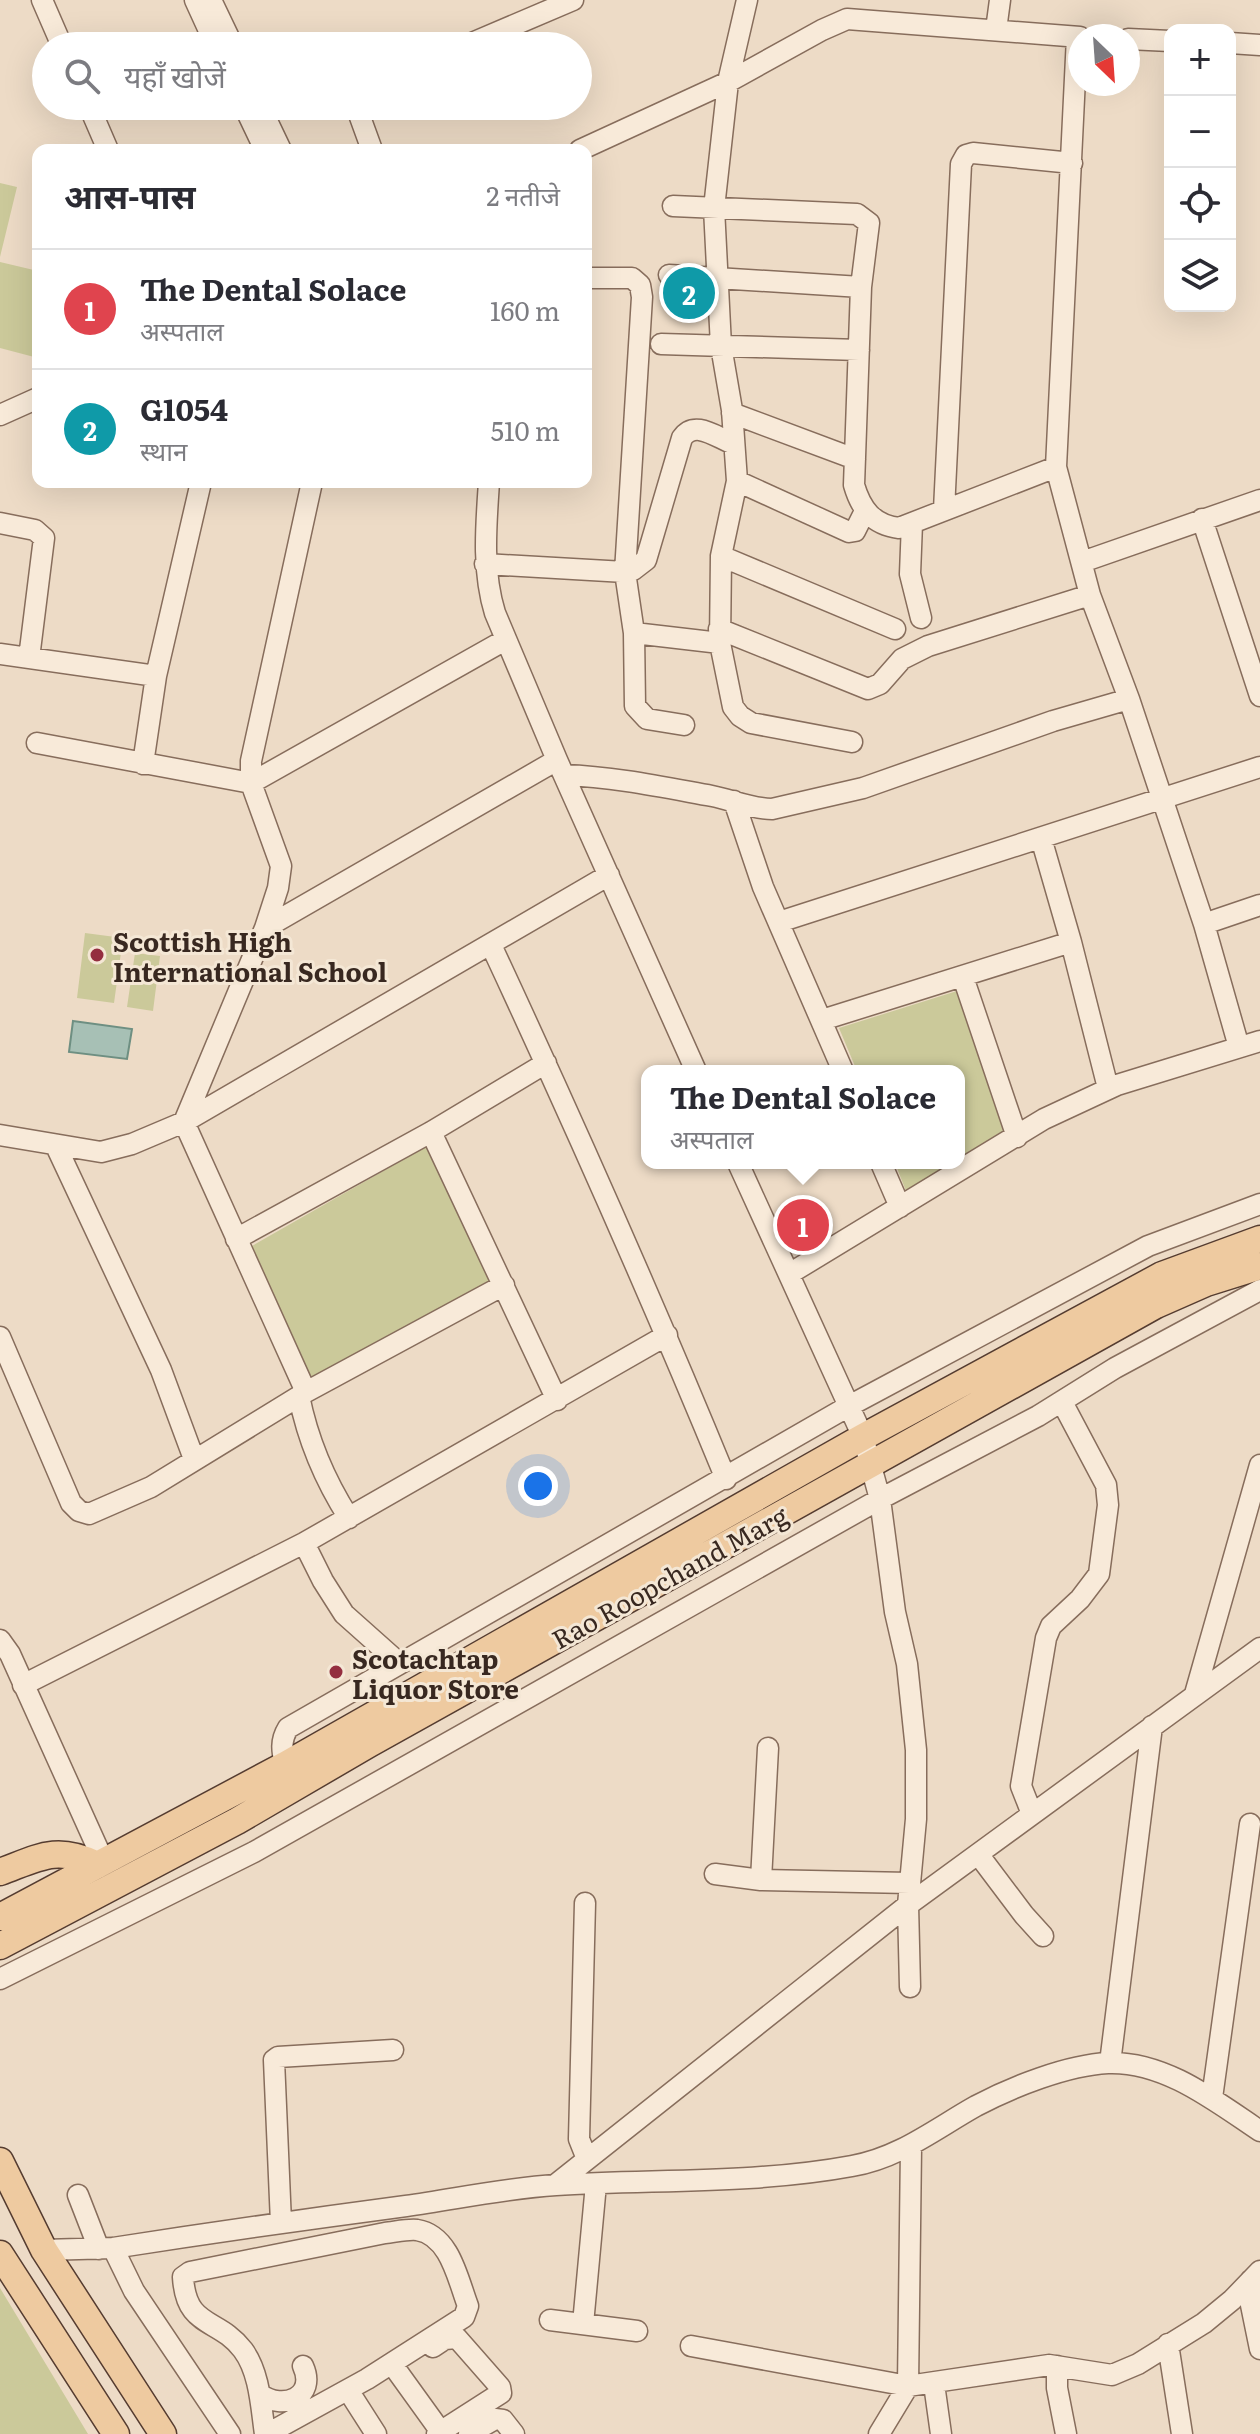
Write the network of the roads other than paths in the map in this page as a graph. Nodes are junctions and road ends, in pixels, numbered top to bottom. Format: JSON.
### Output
{"nodes":[{"id":1,"x":42,"y":0,"type":"edge"},
{"id":2,"x":195,"y":0,"type":"edge"},
{"id":3,"x":211,"y":0,"type":"edge"},
{"id":4,"x":573,"y":0,"type":"edge"},
{"id":5,"x":747,"y":0,"type":"edge"},
{"id":6,"x":1000,"y":0,"type":"edge"},
{"id":7,"x":996,"y":30,"type":"junction"},
{"id":8,"x":56,"y":32,"type":"edge"},
{"id":9,"x":210,"y":32,"type":"edge"},
{"id":10,"x":226,"y":32,"type":"edge"},
{"id":11,"x":498,"y":32,"type":"edge"},
{"id":12,"x":1068,"y":36,"type":"edge"},
{"id":13,"x":1140,"y":40,"type":"edge"},
{"id":14,"x":1164,"y":41,"type":"edge"},
{"id":15,"x":1236,"y":43,"type":"edge"},
{"id":16,"x":1260,"y":45,"type":"edge"},
{"id":17,"x":728,"y":82,"type":"junction"},
{"id":18,"x":1076,"y":96,"type":"edge"},
{"id":19,"x":95,"y":120,"type":"edge"},
{"id":20,"x":251,"y":120,"type":"edge"},
{"id":21,"x":267,"y":120,"type":"edge"},
{"id":22,"x":361,"y":120,"type":"edge"},
{"id":23,"x":105,"y":144,"type":"edge"},
{"id":24,"x":262,"y":144,"type":"edge"},
{"id":25,"x":278,"y":144,"type":"edge"},
{"id":26,"x":370,"y":144,"type":"edge"},
{"id":27,"x":592,"y":144,"type":"edge"},
{"id":28,"x":1072,"y":163,"type":"junction"},
{"id":29,"x":673,"y":206,"type":"dead end"},
{"id":30,"x":714,"y":208,"type":"junction"},
{"id":31,"x":669,"y":275,"type":"dead end"},
{"id":32,"x":592,"y":278,"type":"edge"},
{"id":33,"x":717,"y":278,"type":"junction"},
{"id":34,"x":861,"y":287,"type":"junction"},
{"id":35,"x":661,"y":344,"type":"dead end"},
{"id":36,"x":721,"y":346,"type":"junction"},
{"id":37,"x":859,"y":350,"type":"junction"},
{"id":38,"x":0,"y":397,"type":"edge"},
{"id":39,"x":32,"y":401,"type":"edge"},
{"id":40,"x":732,"y":413,"type":"junction"},
{"id":41,"x":0,"y":415,"type":"edge"},
{"id":42,"x":734,"y":444,"type":"junction"},
{"id":43,"x":855,"y":459,"type":"junction"},
{"id":44,"x":1056,"y":467,"type":"junction"},
{"id":45,"x":737,"y":481,"type":"junction"},
{"id":46,"x":200,"y":488,"type":"edge"},
{"id":47,"x":311,"y":488,"type":"edge"},
{"id":48,"x":489,"y":488,"type":"edge"},
{"id":49,"x":1260,"y":500,"type":"edge"},
{"id":50,"x":944,"y":510,"type":"junction"},
{"id":51,"x":865,"y":511,"type":"junction"},
{"id":52,"x":1202,"y":519,"type":"junction"},
{"id":53,"x":0,"y":523,"type":"edge"},
{"id":54,"x":912,"y":523,"type":"junction"},
{"id":55,"x":721,"y":556,"type":"junction"},
{"id":56,"x":1082,"y":562,"type":"junction"},
{"id":57,"x":485,"y":564,"type":"junction"},
{"id":58,"x":625,"y":572,"type":"junction"},
{"id":59,"x":1090,"y":595,"type":"junction"},
{"id":60,"x":921,"y":618,"type":"dead end"},
{"id":61,"x":895,"y":629,"type":"dead end"},
{"id":62,"x":634,"y":633,"type":"junction"},
{"id":63,"x":719,"y":636,"type":"junction"},
{"id":64,"x":505,"y":640,"type":"junction"},
{"id":65,"x":0,"y":654,"type":"edge"},
{"id":66,"x":29,"y":658,"type":"junction"},
{"id":67,"x":156,"y":676,"type":"junction"},
{"id":68,"x":1260,"y":696,"type":"edge"},
{"id":69,"x":1129,"y":699,"type":"junction"},
{"id":70,"x":684,"y":725,"type":"dead end"},
{"id":71,"x":852,"y":742,"type":"dead end"},
{"id":72,"x":37,"y":743,"type":"dead end"},
{"id":73,"x":143,"y":764,"type":"junction"},
{"id":74,"x":561,"y":767,"type":"junction"},
{"id":75,"x":1260,"y":767,"type":"edge"},
{"id":76,"x":251,"y":783,"type":"junction"},
{"id":77,"x":1161,"y":800,"type":"junction"},
{"id":78,"x":734,"y":801,"type":"junction"},
{"id":79,"x":1041,"y":838,"type":"junction"},
{"id":80,"x":609,"y":875,"type":"junction"},
{"id":81,"x":1260,"y":905,"type":"edge"},
{"id":82,"x":779,"y":922,"type":"junction"},
{"id":83,"x":1204,"y":924,"type":"junction"},
{"id":84,"x":265,"y":928,"type":"junction"},
{"id":85,"x":1071,"y":942,"type":"junction"},
{"id":86,"x":491,"y":945,"type":"junction"},
{"id":87,"x":963,"y":977,"type":"junction"},
{"id":88,"x":822,"y":1020,"type":"junction"},
{"id":89,"x":1260,"y":1041,"type":"edge"},
{"id":90,"x":1239,"y":1047,"type":"junction"},
{"id":91,"x":546,"y":1063,"type":"junction"},
{"id":92,"x":693,"y":1065,"type":"edge"},
{"id":93,"x":841,"y":1065,"type":"edge"},
{"id":94,"x":1108,"y":1088,"type":"junction"},
{"id":95,"x":184,"y":1122,"type":"junction"},
{"id":96,"x":431,"y":1132,"type":"junction"},
{"id":97,"x":0,"y":1135,"type":"edge"},
{"id":98,"x":1017,"y":1137,"type":"junction"},
{"id":99,"x":56,"y":1146,"type":"junction"},
{"id":100,"x":965,"y":1168,"type":"edge"},
{"id":101,"x":741,"y":1169,"type":"edge"},
{"id":102,"x":884,"y":1169,"type":"edge"},
{"id":103,"x":964,"y":1169,"type":"edge"},
{"id":104,"x":1260,"y":1204,"type":"edge"},
{"id":105,"x":900,"y":1207,"type":"junction"},
{"id":106,"x":236,"y":1239,"type":"junction"},
{"id":107,"x":1260,"y":1239,"type":"edge"},
{"id":108,"x":1260,"y":1266,"type":"edge"},
{"id":109,"x":789,"y":1274,"type":"junction"},
{"id":110,"x":504,"y":1285,"type":"junction"},
{"id":111,"x":1260,"y":1290,"type":"edge"},
{"id":112,"x":667,"y":1335,"type":"junction"},
{"id":113,"x":0,"y":1337,"type":"edge"},
{"id":114,"x":302,"y":1394,"type":"junction"},
{"id":115,"x":557,"y":1400,"type":"junction"},
{"id":116,"x":1062,"y":1402,"type":"junction"},
{"id":117,"x":849,"y":1406,"type":"junction"},
{"id":118,"x":863,"y":1437,"type":"junction"},
{"id":119,"x":194,"y":1459,"type":"junction"},
{"id":120,"x":872,"y":1463,"type":"junction"},
{"id":121,"x":1260,"y":1465,"type":"edge"},
{"id":122,"x":726,"y":1479,"type":"junction"},
{"id":123,"x":880,"y":1499,"type":"junction"},
{"id":124,"x":349,"y":1518,"type":"junction"},
{"id":125,"x":304,"y":1543,"type":"junction"},
{"id":126,"x":0,"y":1640,"type":"edge"},
{"id":127,"x":1260,"y":1648,"type":"edge"},
{"id":128,"x":399,"y":1663,"type":"junction"},
{"id":129,"x":23,"y":1685,"type":"junction"},
{"id":130,"x":1195,"y":1694,"type":"junction"},
{"id":131,"x":1152,"y":1726,"type":"junction"},
{"id":132,"x":768,"y":1748,"type":"dead end"},
{"id":133,"x":285,"y":1765,"type":"junction"},
{"id":134,"x":1032,"y":1814,"type":"junction"},
{"id":135,"x":1250,"y":1824,"type":"dead end"},
{"id":136,"x":978,"y":1854,"type":"junction"},
{"id":137,"x":99,"y":1862,"type":"junction"},
{"id":138,"x":0,"y":1872,"type":"edge"},
{"id":139,"x":715,"y":1874,"type":"dead end"},
{"id":140,"x":761,"y":1880,"type":"junction"},
{"id":141,"x":909,"y":1883,"type":"junction"},
{"id":142,"x":585,"y":1903,"type":"dead end"},
{"id":143,"x":908,"y":1905,"type":"junction"},
{"id":144,"x":0,"y":1917,"type":"edge"},
{"id":145,"x":1043,"y":1936,"type":"dead end"},
{"id":146,"x":0,"y":1946,"type":"edge"},
{"id":147,"x":0,"y":1979,"type":"edge"},
{"id":148,"x":910,"y":1987,"type":"dead end"},
{"id":149,"x":393,"y":2050,"type":"dead end"},
{"id":150,"x":1110,"y":2063,"type":"junction"},
{"id":151,"x":1212,"y":2098,"type":"junction"},
{"id":152,"x":1260,"y":2131,"type":"edge"},
{"id":153,"x":911,"y":2147,"type":"junction"},
{"id":154,"x":587,"y":2159,"type":"junction"},
{"id":155,"x":0,"y":2161,"type":"edge"},
{"id":156,"x":596,"y":2184,"type":"junction"},
{"id":157,"x":555,"y":2185,"type":"junction"},
{"id":158,"x":78,"y":2195,"type":"dead end"},
{"id":159,"x":281,"y":2223,"type":"junction"},
{"id":160,"x":106,"y":2248,"type":"junction"},
{"id":161,"x":44,"y":2250,"type":"junction"},
{"id":162,"x":0,"y":2254,"type":"edge"},
{"id":163,"x":1256,"y":2275,"type":"edge"},
{"id":164,"x":550,"y":2320,"type":"dead end"},
{"id":165,"x":583,"y":2324,"type":"junction"},
{"id":166,"x":637,"y":2331,"type":"dead end"},
{"id":167,"x":1168,"y":2344,"type":"junction"},
{"id":168,"x":691,"y":2346,"type":"dead end"},
{"id":169,"x":1260,"y":2349,"type":"edge"},
{"id":170,"x":303,"y":2366,"type":"dead end"},
{"id":171,"x":1057,"y":2366,"type":"junction"},
{"id":172,"x":397,"y":2371,"type":"junction"},
{"id":173,"x":934,"y":2384,"type":"junction"},
{"id":174,"x":908,"y":2386,"type":"junction"},
{"id":175,"x":260,"y":2394,"type":"junction"},
{"id":176,"x":353,"y":2398,"type":"junction"},
{"id":177,"x":439,"y":2433,"type":"edge"},
{"id":178,"x":116,"y":2434,"type":"edge"},
{"id":179,"x":163,"y":2434,"type":"edge"},
{"id":180,"x":230,"y":2434,"type":"edge"},
{"id":181,"x":266,"y":2434,"type":"edge"},
{"id":182,"x":294,"y":2434,"type":"edge"},
{"id":183,"x":376,"y":2434,"type":"edge"},
{"id":184,"x":469,"y":2434,"type":"edge"},
{"id":185,"x":514,"y":2434,"type":"edge"},
{"id":186,"x":879,"y":2434,"type":"edge"},
{"id":187,"x":941,"y":2434,"type":"edge"},
{"id":188,"x":1066,"y":2434,"type":"edge"},
{"id":189,"x":1182,"y":2434,"type":"edge"}],
"edges":[{"from":1,"to":8,"type":"street"},
{"from":2,"to":9,"type":"street"},
{"from":3,"to":10,"type":"street"},
{"from":4,"to":11,"type":"street"},
{"from":5,"to":17,"type":"street"},
{"from":6,"to":7,"type":"street"},
{"from":7,"to":12,"type":"street"},
{"from":7,"to":17,"type":"street"},
{"from":13,"to":14,"type":"street"},
{"from":15,"to":16,"type":"street"},
{"from":17,"to":27,"type":"street"},
{"from":17,"to":30,"type":"street"},
{"from":18,"to":28,"type":"street"},
{"from":19,"to":23,"type":"street"},
{"from":20,"to":24,"type":"street"},
{"from":21,"to":25,"type":"street"},
{"from":22,"to":26,"type":"street"},
{"from":28,"to":44,"type":"street"},
{"from":28,"to":50,"type":"street"},
{"from":29,"to":30,"type":"street"},
{"from":30,"to":33,"type":"street"},
{"from":30,"to":34,"type":"street"},
{"from":31,"to":33,"type":"street"},
{"from":32,"to":58,"type":"street"},
{"from":33,"to":34,"type":"street"},
{"from":33,"to":36,"type":"street"},
{"from":34,"to":37,"type":"street"},
{"from":35,"to":36,"type":"street"},
{"from":36,"to":37,"type":"street"},
{"from":36,"to":40,"type":"street"},
{"from":37,"to":43,"type":"street"},
{"from":38,"to":39,"type":"street"},
{"from":39,"to":41,"type":"street"},
{"from":40,"to":42,"type":"street"},
{"from":40,"to":43,"type":"street"},
{"from":42,"to":45,"type":"street"},
{"from":42,"to":58,"type":"street"},
{"from":43,"to":51,"type":"street"},
{"from":44,"to":50,"type":"street"},
{"from":44,"to":56,"type":"street"},
{"from":45,"to":51,"type":"street"},
{"from":45,"to":55,"type":"street"},
{"from":46,"to":67,"type":"street"},
{"from":47,"to":76,"type":"street"},
{"from":48,"to":57,"type":"street"},
{"from":49,"to":52,"type":"street"},
{"from":50,"to":54,"type":"street"},
{"from":51,"to":54,"type":"street"},
{"from":52,"to":56,"type":"street"},
{"from":52,"to":68,"type":"street"},
{"from":53,"to":66,"type":"street"},
{"from":54,"to":60,"type":"street"},
{"from":55,"to":61,"type":"street"},
{"from":55,"to":63,"type":"street"},
{"from":56,"to":59,"type":"street"},
{"from":57,"to":58,"type":"street"},
{"from":57,"to":64,"type":"street"},
{"from":58,"to":62,"type":"street"},
{"from":59,"to":63,"type":"street"},
{"from":59,"to":69,"type":"street"},
{"from":62,"to":63,"type":"street"},
{"from":62,"to":70,"type":"street"},
{"from":63,"to":71,"type":"street"},
{"from":64,"to":74,"type":"street"},
{"from":64,"to":76,"type":"street"},
{"from":65,"to":66,"type":"street"},
{"from":66,"to":67,"type":"street"},
{"from":67,"to":73,"type":"street"},
{"from":69,"to":77,"type":"street"},
{"from":69,"to":78,"type":"street"},
{"from":72,"to":73,"type":"street"},
{"from":73,"to":76,"type":"street"},
{"from":74,"to":78,"type":"street"},
{"from":74,"to":80,"type":"street"},
{"from":74,"to":84,"type":"street"},
{"from":75,"to":77,"type":"street"},
{"from":76,"to":84,"type":"street"},
{"from":77,"to":79,"type":"street"},
{"from":77,"to":83,"type":"street"},
{"from":78,"to":82,"type":"street"},
{"from":79,"to":82,"type":"street"},
{"from":79,"to":85,"type":"street"},
{"from":80,"to":86,"type":"street"},
{"from":80,"to":92,"type":"street"},
{"from":81,"to":83,"type":"street"},
{"from":82,"to":88,"type":"street"},
{"from":83,"to":90,"type":"street"},
{"from":84,"to":95,"type":"street"},
{"from":85,"to":87,"type":"street"},
{"from":85,"to":94,"type":"street"},
{"from":86,"to":91,"type":"street"},
{"from":86,"to":95,"type":"street"},
{"from":87,"to":88,"type":"street"},
{"from":87,"to":98,"type":"street"},
{"from":88,"to":93,"type":"street"},
{"from":89,"to":90,"type":"street"},
{"from":90,"to":94,"type":"street"},
{"from":91,"to":96,"type":"street"},
{"from":91,"to":112,"type":"street"},
{"from":94,"to":98,"type":"street"},
{"from":95,"to":99,"type":"street"},
{"from":95,"to":106,"type":"street"},
{"from":96,"to":106,"type":"street"},
{"from":96,"to":110,"type":"street"},
{"from":97,"to":99,"type":"street"},
{"from":98,"to":100,"type":"street"},
{"from":99,"to":119,"type":"street"},
{"from":101,"to":109,"type":"street"},
{"from":102,"to":105,"type":"street"},
{"from":103,"to":105,"type":"street"},
{"from":104,"to":117,"type":"street"},
{"from":105,"to":109,"type":"street"},
{"from":106,"to":114,"type":"street"},
{"from":107,"to":118,"type":"main road","name":"Rao Roopchand Marg"},
{"from":108,"to":120,"type":"main road","name":"Rao Roopchand Marg"},
{"from":109,"to":117,"type":"street"},
{"from":110,"to":114,"type":"street"},
{"from":110,"to":115,"type":"street"},
{"from":111,"to":116,"type":"street"},
{"from":112,"to":115,"type":"street"},
{"from":112,"to":122,"type":"street"},
{"from":113,"to":119,"type":"street"},
{"from":114,"to":119,"type":"street"},
{"from":114,"to":124,"type":"street"},
{"from":115,"to":124,"type":"street"},
{"from":116,"to":123,"type":"street"},
{"from":116,"to":134,"type":"street"},
{"from":117,"to":118,"type":"street"},
{"from":117,"to":122,"type":"street"},
{"from":118,"to":120,"type":"street"},
{"from":118,"to":133,"type":"main road","name":"Rao Roopchand Marg"},
{"from":120,"to":123,"type":"street"},
{"from":120,"to":146,"type":"main road","name":"Rao Roopchand Marg"},
{"from":121,"to":130,"type":"street"},
{"from":122,"to":128,"type":"street"},
{"from":123,"to":141,"type":"street"},
{"from":123,"to":147,"type":"street"},
{"from":124,"to":125,"type":"street"},
{"from":125,"to":128,"type":"street"},
{"from":125,"to":129,"type":"street"},
{"from":126,"to":129,"type":"street"},
{"from":127,"to":130,"type":"street"},
{"from":128,"to":133,"type":"street"},
{"from":129,"to":137,"type":"street"},
{"from":130,"to":131,"type":"street"},
{"from":131,"to":134,"type":"street"},
{"from":131,"to":150,"type":"street"},
{"from":132,"to":140,"type":"street"},
{"from":133,"to":137,"type":"main road","name":"Rao Roopchand Marg"},
{"from":134,"to":136,"type":"street"},
{"from":135,"to":151,"type":"street"},
{"from":136,"to":143,"type":"street"},
{"from":136,"to":145,"type":"street"},
{"from":137,"to":138,"type":"main road"},
{"from":137,"to":144,"type":"main road","name":"Rao Roopchand Marg"},
{"from":139,"to":140,"type":"street"},
{"from":140,"to":141,"type":"street"},
{"from":141,"to":143,"type":"street"},
{"from":142,"to":154,"type":"street"},
{"from":143,"to":148,"type":"street"},
{"from":143,"to":154,"type":"street"},
{"from":149,"to":159,"type":"street"},
{"from":150,"to":151,"type":"street"},
{"from":150,"to":153,"type":"street"},
{"from":151,"to":152,"type":"street"},
{"from":153,"to":156,"type":"street"},
{"from":153,"to":174,"type":"street"},
{"from":154,"to":157,"type":"street"},
{"from":155,"to":161,"type":"main road"},
{"from":156,"to":157,"type":"street"},
{"from":156,"to":165,"type":"street"},
{"from":157,"to":159,"type":"street"},
{"from":158,"to":160,"type":"street"},
{"from":159,"to":160,"type":"street"},
{"from":160,"to":161,"type":"street"},
{"from":160,"to":180,"type":"street"},
{"from":161,"to":179,"type":"main road"},
{"from":162,"to":178,"type":"main road"},
{"from":163,"to":167,"type":"street"},
{"from":163,"to":169,"type":"street"},
{"from":164,"to":165,"type":"street"},
{"from":165,"to":166,"type":"street"},
{"from":167,"to":171,"type":"street"},
{"from":167,"to":189,"type":"street"},
{"from":168,"to":174,"type":"street"},
{"from":170,"to":175,"type":"street"},
{"from":171,"to":173,"type":"street"},
{"from":171,"to":188,"type":"street"},
{"from":172,"to":176,"type":"street"},
{"from":172,"to":177,"type":"street"},
{"from":172,"to":177,"type":"street"},
{"from":173,"to":174,"type":"street"},
{"from":173,"to":187,"type":"street"},
{"from":174,"to":186,"type":"street"},
{"from":175,"to":181,"type":"street"},
{"from":175,"to":181,"type":"street"},
{"from":176,"to":182,"type":"street"},
{"from":176,"to":183,"type":"street"},
{"from":184,"to":185,"type":"street"}]}
